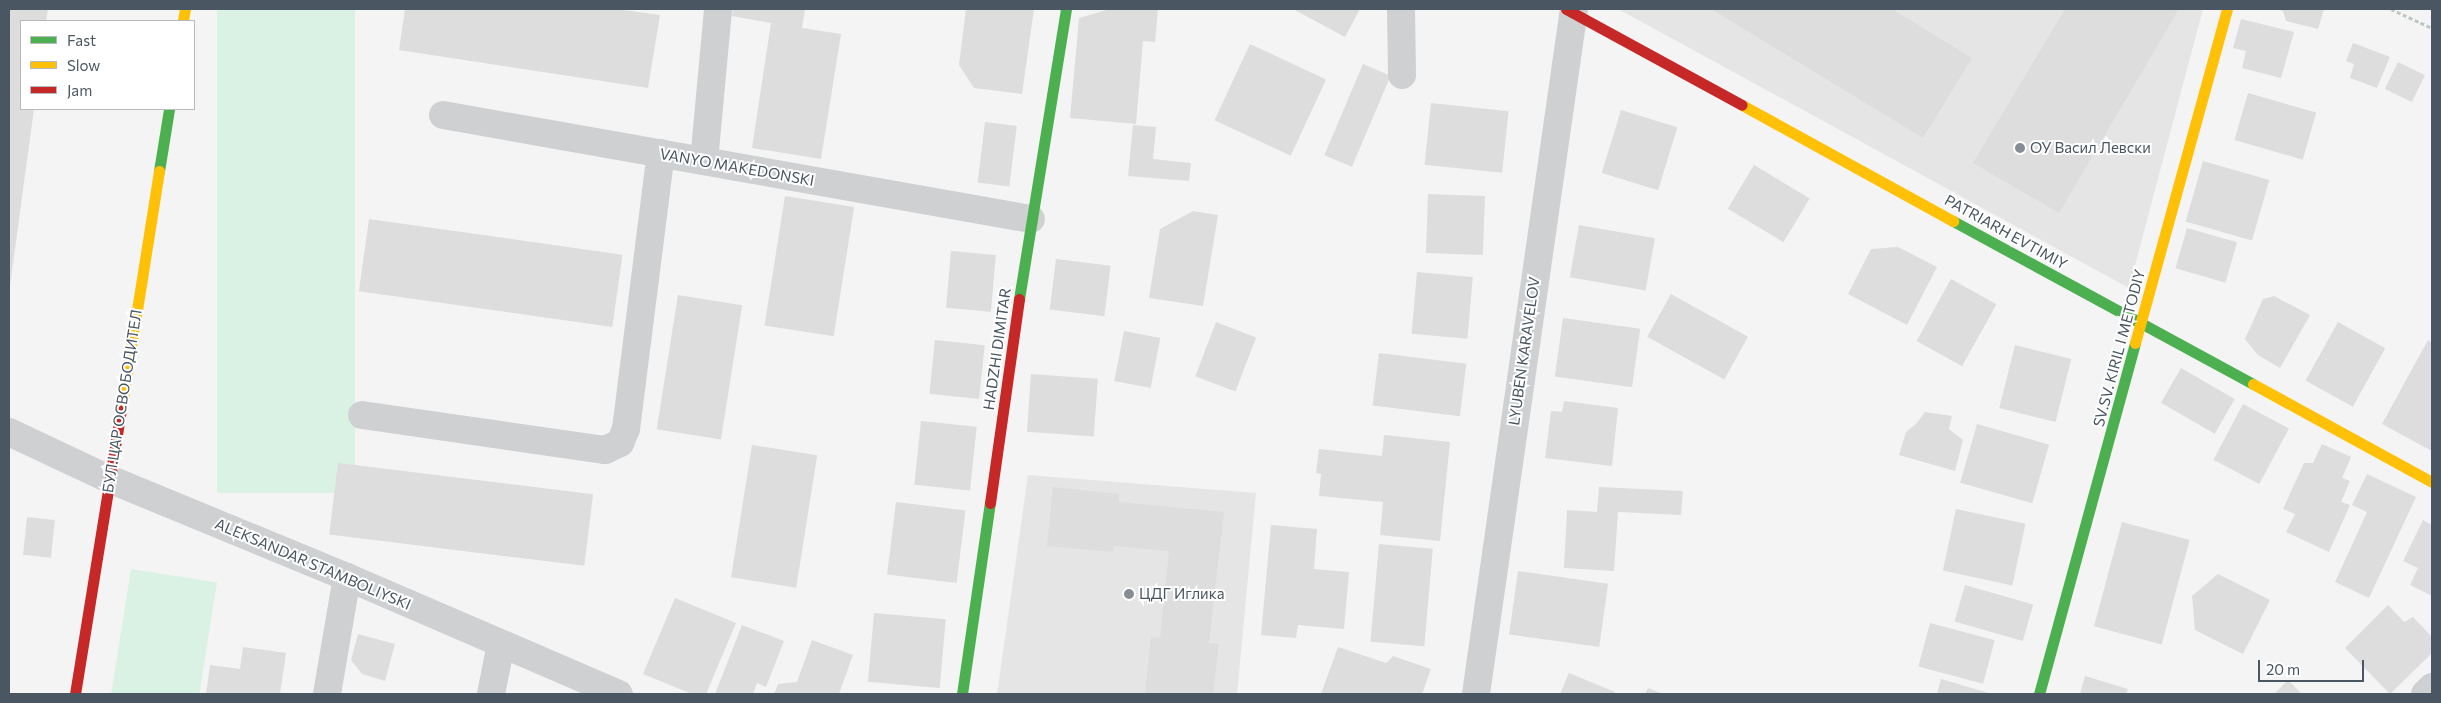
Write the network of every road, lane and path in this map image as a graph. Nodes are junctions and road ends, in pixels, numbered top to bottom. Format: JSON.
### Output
{"nodes":[{"id":1,"x":718,"y":9,"type":"edge"},
{"id":2,"x":1066,"y":9,"type":"edge"},
{"id":3,"x":1401,"y":9,"type":"edge"},
{"id":4,"x":2227,"y":9,"type":"edge"},
{"id":5,"x":2391,"y":9,"type":"edge"},
{"id":6,"x":1571,"y":10,"type":"edge"},
{"id":7,"x":2432,"y":28,"type":"edge"},
{"id":8,"x":1402,"y":75,"type":"dead end"},
{"id":9,"x":169,"y":110,"type":"edge"},
{"id":10,"x":443,"y":115,"type":"dead end"},
{"id":11,"x":661,"y":153,"type":"junction"},
{"id":12,"x":704,"y":161,"type":"junction"},
{"id":13,"x":1031,"y":219,"type":"junction"},
{"id":14,"x":2142,"y":323,"type":"junction"},
{"id":15,"x":362,"y":415,"type":"dead end"},
{"id":16,"x":9,"y":432,"type":"edge"},
{"id":17,"x":109,"y":479,"type":"junction"},
{"id":18,"x":2432,"y":482,"type":"edge"},
{"id":19,"x":347,"y":577,"type":"junction"},
{"id":20,"x":501,"y":644,"type":"junction"},
{"id":21,"x":2432,"y":688,"type":"edge"},
{"id":22,"x":75,"y":694,"type":"edge"},
{"id":23,"x":328,"y":694,"type":"edge"},
{"id":24,"x":491,"y":694,"type":"edge"},
{"id":25,"x":619,"y":694,"type":"edge"},
{"id":26,"x":962,"y":694,"type":"edge"},
{"id":27,"x":1476,"y":694,"type":"edge"},
{"id":28,"x":2039,"y":694,"type":"edge"},
{"id":29,"x":2425,"y":694,"type":"edge"}],
"edges":[{"from":1,"to":12,"type":"street"},
{"from":2,"to":13,"type":"street","name":"HADZHI DIMITAR"},
{"from":3,"to":8,"type":"street"},
{"from":4,"to":14,"type":"street","name":"SV.SV. KIRIL I METODIY"},
{"from":5,"to":7,"type":"path"},
{"from":6,"to":14,"type":"street","name":"PATRIARH EVTIMIY"},
{"from":6,"to":27,"type":"street","name":"LYUBEN KARAVELOV"},
{"from":9,"to":17,"type":"street","name":"БУЛ.ЦАР ОСВОБОДИТЕЛ"},
{"from":10,"to":11,"type":"street","name":"VANYO MAKEDONSKI"},
{"from":11,"to":12,"type":"street","name":"VANYO MAKEDONSKI"},
{"from":11,"to":15,"type":"street"},
{"from":12,"to":13,"type":"street","name":"VANYO MAKEDONSKI"},
{"from":13,"to":26,"type":"street","name":"HADZHI DIMITAR"},
{"from":14,"to":18,"type":"street","name":"PATRIARH EVTIMIY"},
{"from":14,"to":28,"type":"street","name":"SV.SV. KIRIL I METODIY"},
{"from":16,"to":17,"type":"street","name":"ALEKSANDAR STAMBOLIYSKI"},
{"from":17,"to":19,"type":"street","name":"ALEKSANDAR STAMBOLIYSKI"},
{"from":17,"to":22,"type":"street","name":"БУЛ.ЦАР ОСВОБОДИТЕЛ"},
{"from":19,"to":20,"type":"street","name":"ALEKSANDAR STAMBOLIYSKI"},
{"from":19,"to":23,"type":"street"},
{"from":20,"to":24,"type":"street"},
{"from":20,"to":25,"type":"street","name":"ALEKSANDAR STAMBOLIYSKI"},
{"from":21,"to":29,"type":"street"}]}
